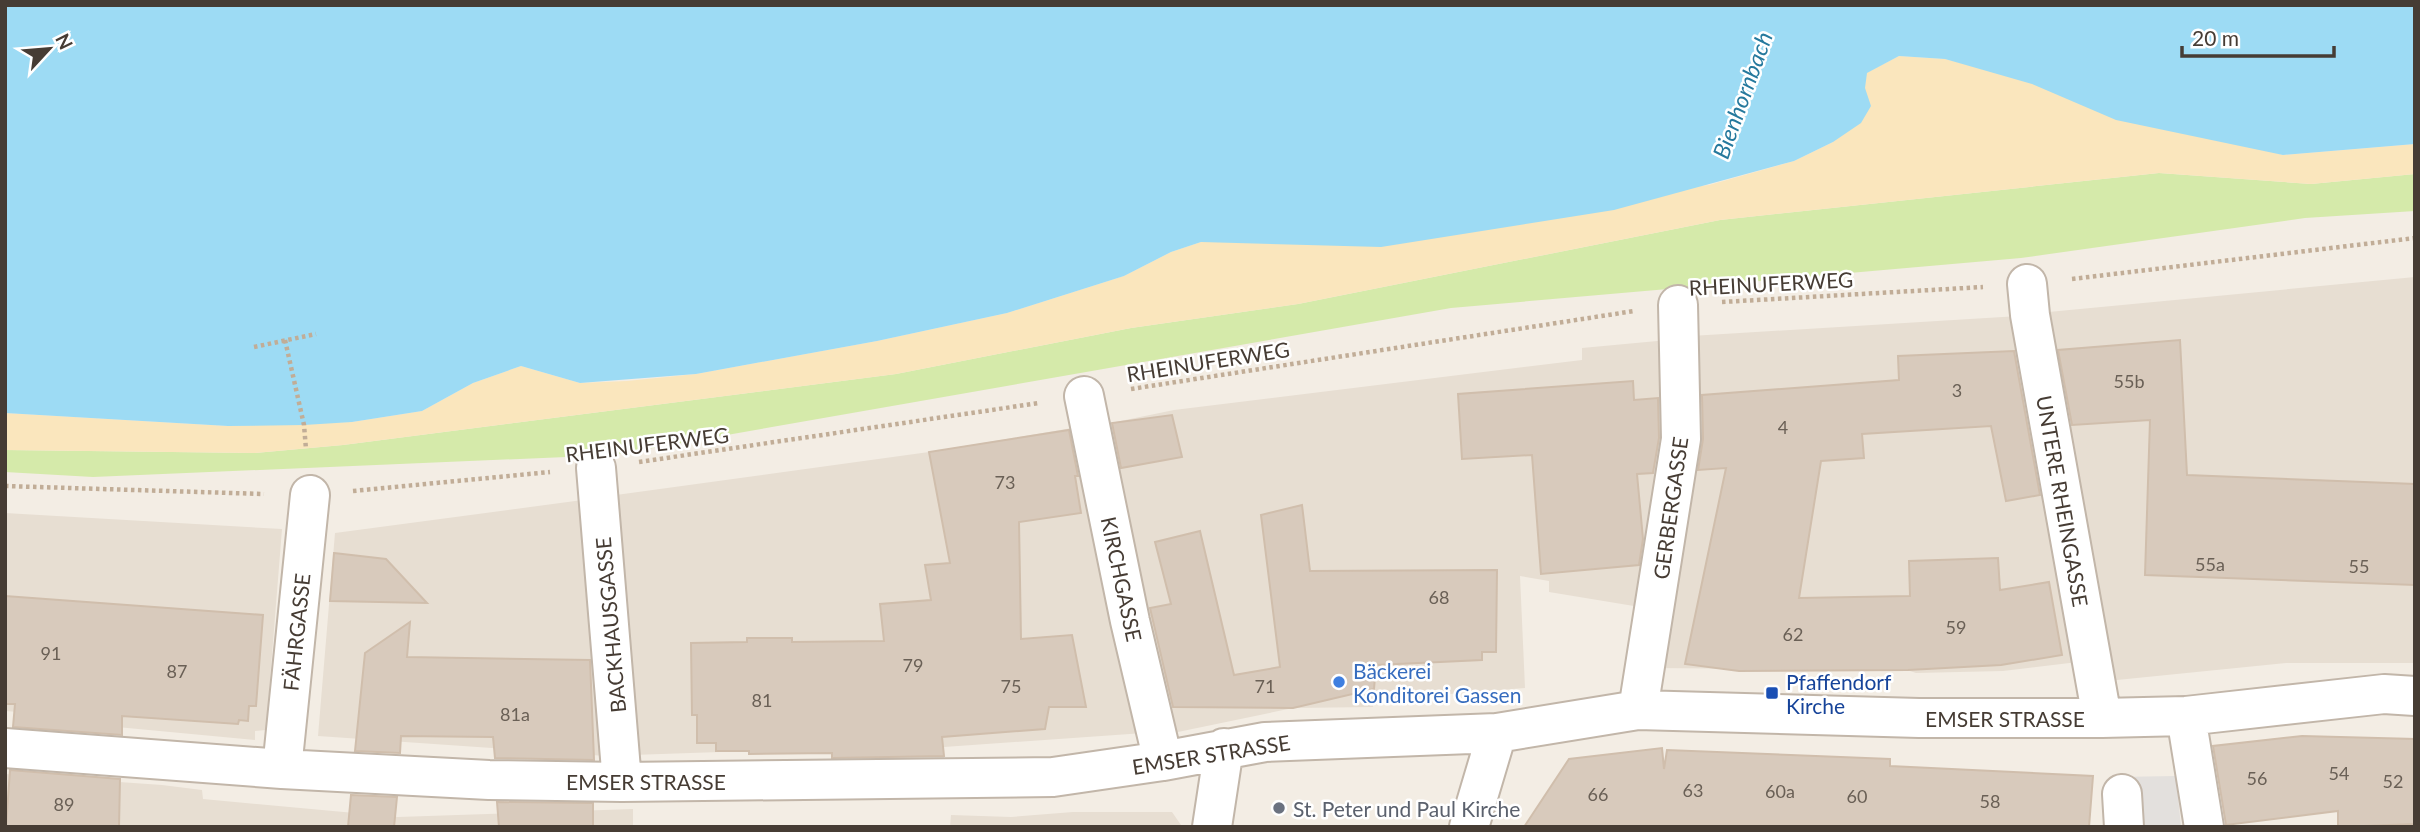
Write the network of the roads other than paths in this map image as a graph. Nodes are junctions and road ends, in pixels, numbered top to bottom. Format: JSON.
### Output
{"nodes":[{"id":1,"x":2027,"y":285,"type":"road end"},
{"id":2,"x":1678,"y":305,"type":"road end"},
{"id":3,"x":1084,"y":396,"type":"road end"},
{"id":4,"x":596,"y":468,"type":"road end"},
{"id":5,"x":310,"y":495,"type":"road end"},
{"id":6,"x":2415,"y":696,"type":"edge"},
{"id":7,"x":1638,"y":710,"type":"junction"},
{"id":8,"x":2186,"y":716,"type":"junction"},
{"id":9,"x":2102,"y":718,"type":"junction"},
{"id":10,"x":1497,"y":733,"type":"junction"},
{"id":11,"x":5,"y":748,"type":"edge"},
{"id":12,"x":1224,"y":748,"type":"junction"},
{"id":13,"x":1163,"y":761,"type":"junction"},
{"id":14,"x":282,"y":769,"type":"junction"},
{"id":15,"x":622,"y":782,"type":"junction"},
{"id":16,"x":1212,"y":827,"type":"edge"},
{"id":17,"x":1469,"y":827,"type":"edge"},
{"id":18,"x":2204,"y":827,"type":"edge"}],
"edges":[{"from":1,"to":9,"type":"street","name":"UNTERE RHEINGASSE"},
{"from":2,"to":7,"type":"street","name":"GERBERGASSE"},
{"from":3,"to":13,"type":"street","name":"KIRCHGASSE"},
{"from":4,"to":15,"type":"street","name":"BACKHAUSGASSE"},
{"from":5,"to":14,"type":"street","name":"FÄHRGASSE"},
{"from":6,"to":8,"type":"street","name":"EMSER STRASSE"},
{"from":7,"to":9,"type":"street","name":"EMSER STRASSE"},
{"from":7,"to":10,"type":"street","name":"EMSER STRASSE"},
{"from":8,"to":9,"type":"street","name":"EMSER STRASSE"},
{"from":8,"to":18,"type":"street"},
{"from":10,"to":12,"type":"street","name":"EMSER STRASSE"},
{"from":10,"to":17,"type":"street"},
{"from":11,"to":14,"type":"street","name":"EMSER STRASSE"},
{"from":12,"to":13,"type":"street","name":"EMSER STRASSE"},
{"from":12,"to":16,"type":"street"},
{"from":13,"to":15,"type":"street","name":"EMSER STRASSE"},
{"from":14,"to":15,"type":"street","name":"EMSER STRASSE"}]}
